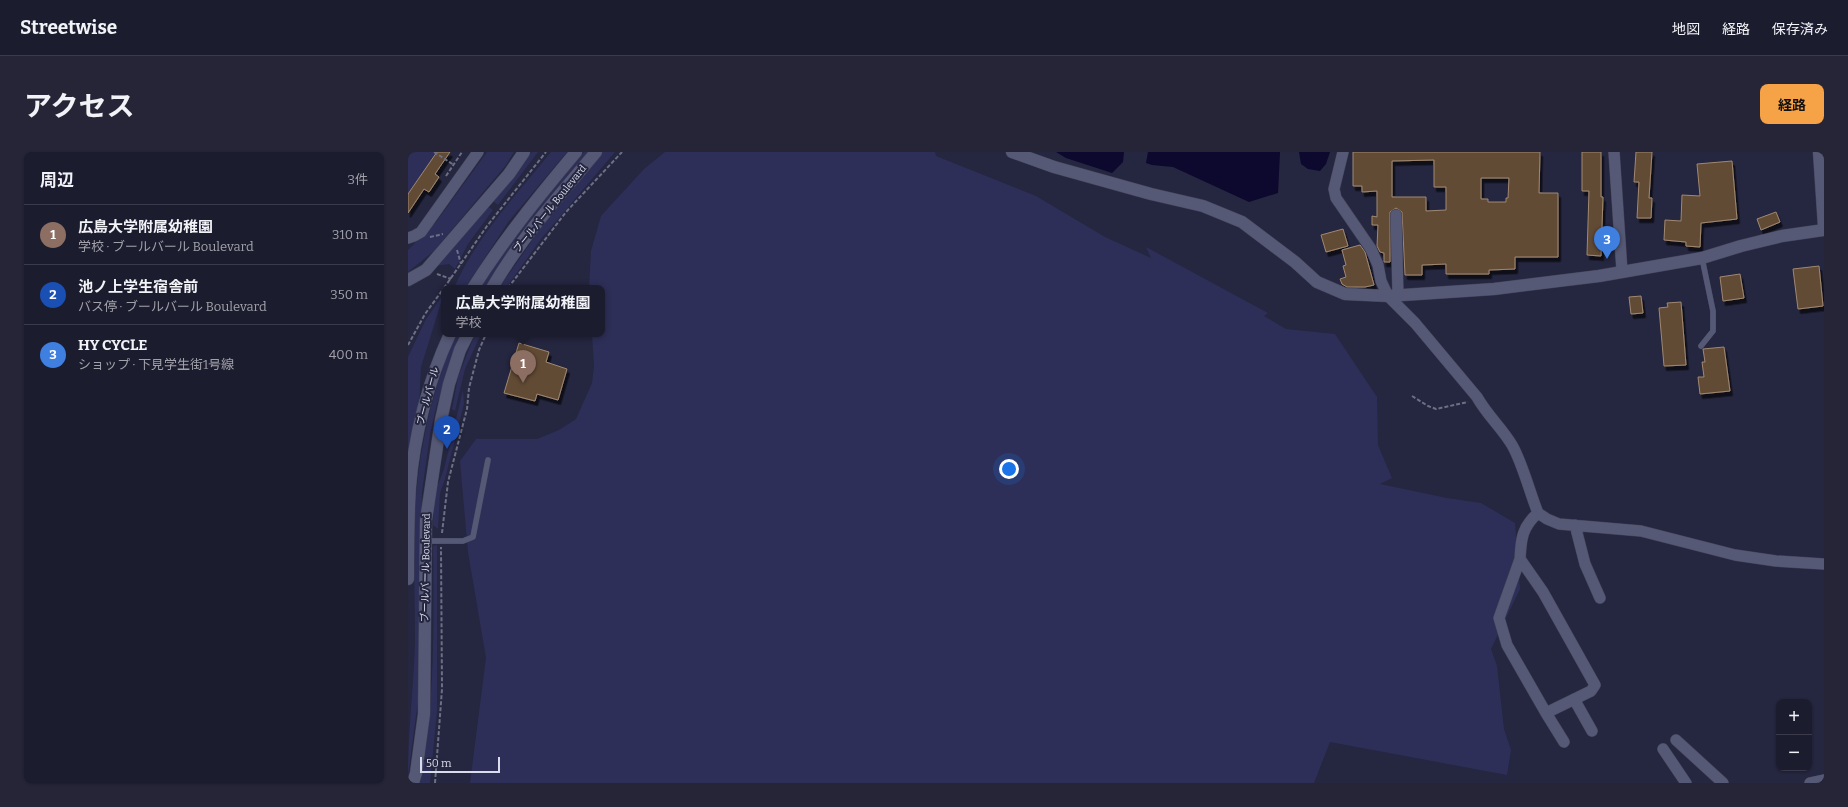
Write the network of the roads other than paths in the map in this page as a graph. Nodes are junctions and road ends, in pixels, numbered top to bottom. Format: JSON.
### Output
{"nodes":[{"id":1,"x":478,"y":152,"type":"edge"},
{"id":2,"x":524,"y":152,"type":"edge"},
{"id":3,"x":576,"y":152,"type":"edge"},
{"id":4,"x":596,"y":152,"type":"edge"},
{"id":5,"x":1012,"y":152,"type":"edge"},
{"id":6,"x":1343,"y":152,"type":"edge"},
{"id":7,"x":1614,"y":152,"type":"edge"},
{"id":8,"x":1819,"y":152,"type":"edge"},
{"id":9,"x":1396,"y":215,"type":"dead end"},
{"id":10,"x":1824,"y":229,"type":"edge"},
{"id":11,"x":408,"y":238,"type":"edge"},
{"id":12,"x":1702,"y":258,"type":"junction"},
{"id":13,"x":1622,"y":271,"type":"junction"},
{"id":14,"x":408,"y":280,"type":"edge"},
{"id":15,"x":475,"y":285,"type":"edge"},
{"id":16,"x":494,"y":285,"type":"edge"},
{"id":17,"x":1393,"y":295,"type":"junction"},
{"id":18,"x":449,"y":337,"type":"edge"},
{"id":19,"x":466,"y":337,"type":"edge"},
{"id":20,"x":1701,"y":346,"type":"dead end"},
{"id":21,"x":488,"y":460,"type":"dead end"},
{"id":22,"x":1538,"y":513,"type":"junction"},
{"id":23,"x":1576,"y":525,"type":"junction"},
{"id":24,"x":426,"y":541,"type":"junction"},
{"id":25,"x":1520,"y":559,"type":"junction"},
{"id":26,"x":1824,"y":564,"type":"edge"},
{"id":27,"x":408,"y":579,"type":"edge"},
{"id":28,"x":1600,"y":598,"type":"dead end"},
{"id":29,"x":1574,"y":699,"type":"junction"},
{"id":30,"x":1546,"y":713,"type":"junction"},
{"id":31,"x":1592,"y":731,"type":"dead end"},
{"id":32,"x":1676,"y":740,"type":"dead end"},
{"id":33,"x":1564,"y":742,"type":"dead end"},
{"id":34,"x":1663,"y":749,"type":"dead end"},
{"id":35,"x":1824,"y":780,"type":"edge"},
{"id":36,"x":413,"y":783,"type":"edge"},
{"id":37,"x":1686,"y":783,"type":"edge"},
{"id":38,"x":1723,"y":783,"type":"edge"},
{"id":39,"x":1810,"y":783,"type":"edge"}],
"edges":[{"from":1,"to":11,"type":"street"},
{"from":2,"to":14,"type":"street"},
{"from":3,"to":15,"type":"street"},
{"from":4,"to":16,"type":"street","name":"ブールバール Boulevard"},
{"from":5,"to":17,"type":"street"},
{"from":6,"to":17,"type":"street"},
{"from":7,"to":13,"type":"street"},
{"from":8,"to":10,"type":"street"},
{"from":9,"to":17,"type":"street"},
{"from":10,"to":12,"type":"street"},
{"from":12,"to":13,"type":"street"},
{"from":12,"to":20,"type":"lane"},
{"from":13,"to":17,"type":"street"},
{"from":17,"to":22,"type":"street"},
{"from":18,"to":27,"type":"street","name":"ブールバール"},
{"from":19,"to":24,"type":"street","name":"ブールバール Boulevard"},
{"from":21,"to":24,"type":"lane"},
{"from":22,"to":23,"type":"street"},
{"from":22,"to":25,"type":"street"},
{"from":23,"to":26,"type":"street"},
{"from":23,"to":28,"type":"street"},
{"from":24,"to":36,"type":"street","name":"ブールバール Boulevard"},
{"from":25,"to":29,"type":"street"},
{"from":25,"to":30,"type":"street"},
{"from":29,"to":30,"type":"street"},
{"from":29,"to":31,"type":"street"},
{"from":30,"to":33,"type":"street"},
{"from":32,"to":38,"type":"street"},
{"from":34,"to":37,"type":"street"},
{"from":35,"to":39,"type":"street"}]}
